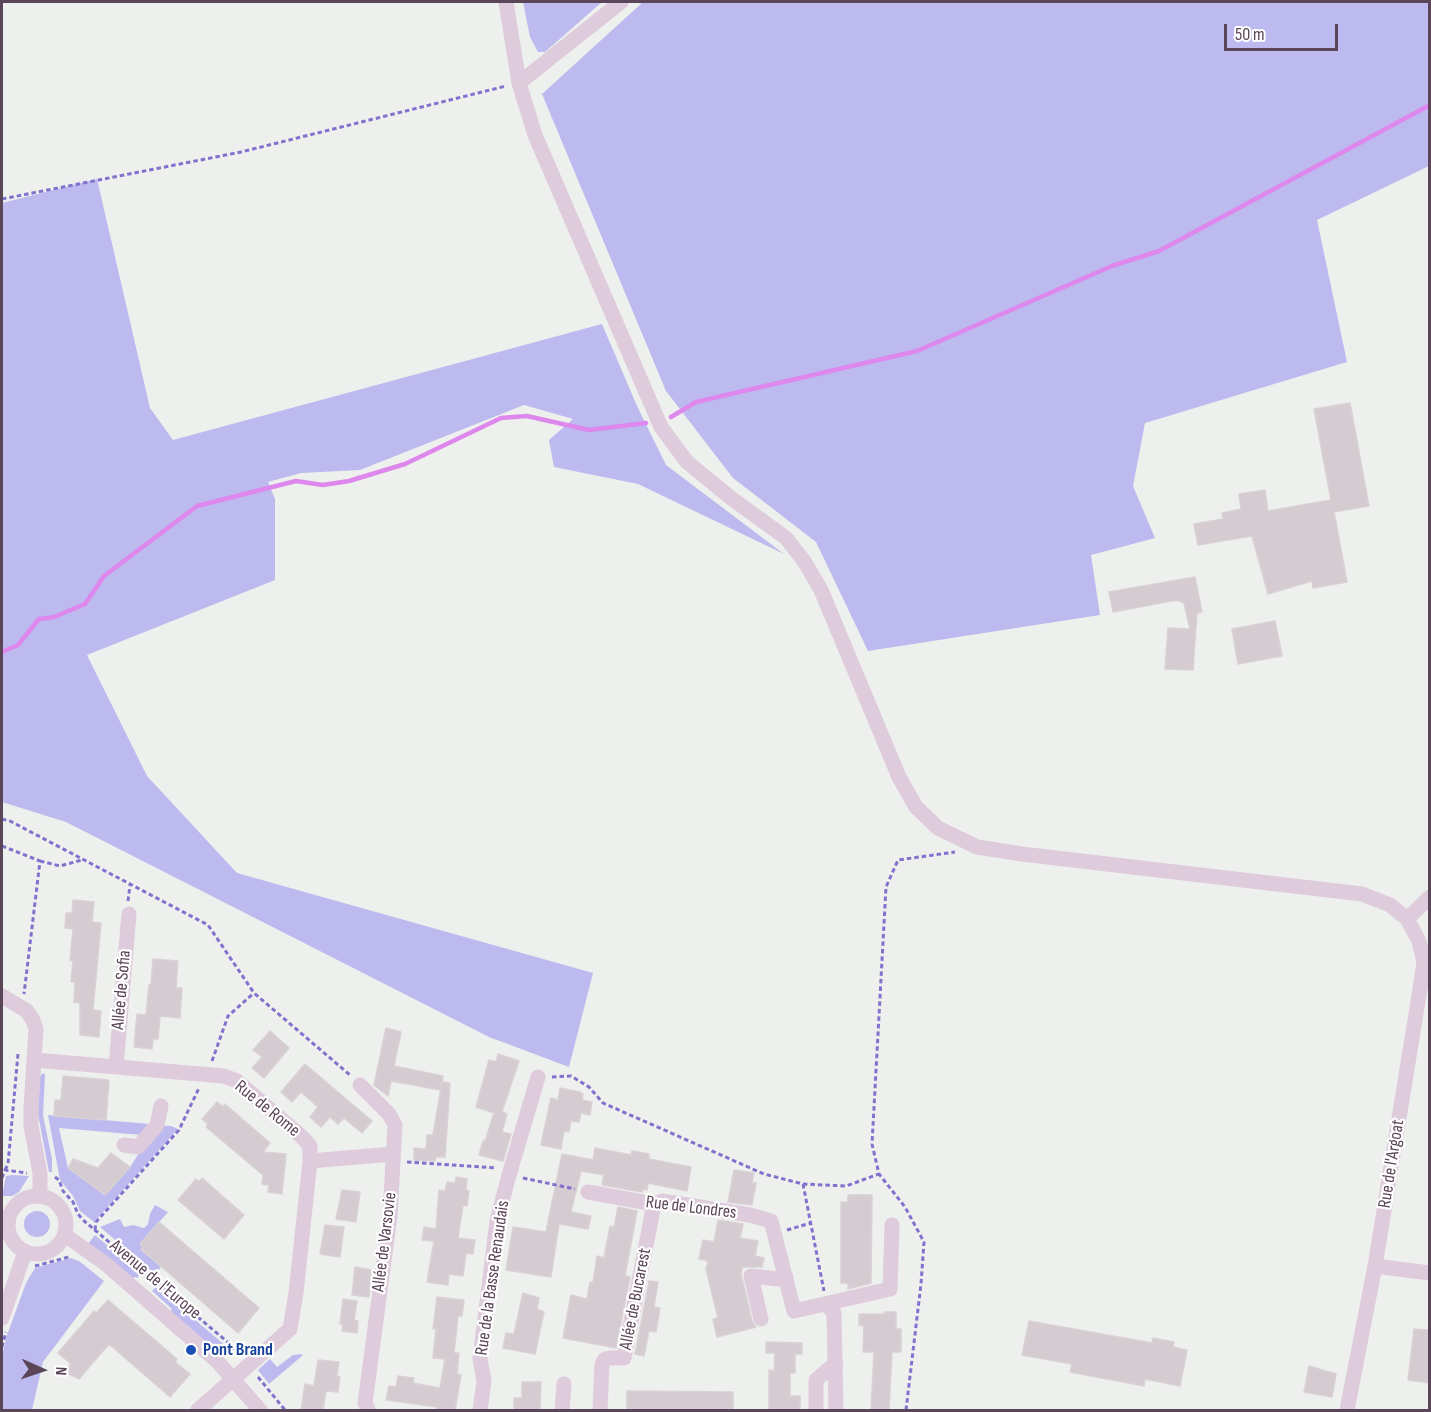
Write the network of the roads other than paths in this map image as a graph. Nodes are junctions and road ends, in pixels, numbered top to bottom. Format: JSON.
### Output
{"nodes":[{"id":1,"x":506,"y":2,"type":"edge"},
{"id":2,"x":621,"y":2,"type":"edge"},
{"id":3,"x":519,"y":82,"type":"junction"},
{"id":4,"x":1430,"y":897,"type":"edge"},
{"id":5,"x":129,"y":914,"type":"dead end"},
{"id":6,"x":1407,"y":919,"type":"junction"},
{"id":7,"x":2,"y":996,"type":"edge"},
{"id":8,"x":34,"y":1060,"type":"junction"},
{"id":9,"x":116,"y":1067,"type":"junction"},
{"id":10,"x":538,"y":1077,"type":"road end"},
{"id":11,"x":360,"y":1085,"type":"road end"},
{"id":12,"x":161,"y":1106,"type":"dead end"},
{"id":13,"x":124,"y":1145,"type":"dead end"},
{"id":14,"x":393,"y":1158,"type":"junction"},
{"id":15,"x":310,"y":1161,"type":"junction"},
{"id":16,"x":588,"y":1192,"type":"road end"},
{"id":17,"x":40,"y":1196,"type":"junction"},
{"id":18,"x":654,"y":1204,"type":"junction"},
{"id":19,"x":6,"y":1209,"type":"edge"},
{"id":20,"x":892,"y":1225,"type":"dead end"},
{"id":21,"x":65,"y":1235,"type":"junction"},
{"id":22,"x":25,"y":1252,"type":"junction"},
{"id":23,"x":1375,"y":1266,"type":"junction"},
{"id":24,"x":1430,"y":1273,"type":"edge"},
{"id":25,"x":786,"y":1277,"type":"junction"},
{"id":26,"x":826,"y":1304,"type":"junction"},
{"id":27,"x":2,"y":1318,"type":"edge"},
{"id":28,"x":761,"y":1319,"type":"dead end"},
{"id":29,"x":836,"y":1363,"type":"junction"},
{"id":30,"x":233,"y":1378,"type":"junction"},
{"id":31,"x":564,"y":1384,"type":"dead end"},
{"id":32,"x":198,"y":1410,"type":"edge"},
{"id":33,"x":260,"y":1410,"type":"edge"},
{"id":34,"x":368,"y":1410,"type":"edge"},
{"id":35,"x":480,"y":1410,"type":"edge"},
{"id":36,"x":562,"y":1410,"type":"edge"},
{"id":37,"x":600,"y":1410,"type":"edge"},
{"id":38,"x":816,"y":1410,"type":"edge"},
{"id":39,"x":836,"y":1410,"type":"edge"},
{"id":40,"x":1347,"y":1410,"type":"edge"}],
"edges":[{"from":1,"to":3,"type":"street"},
{"from":2,"to":3,"type":"street"},
{"from":3,"to":6,"type":"street"},
{"from":4,"to":6,"type":"street"},
{"from":5,"to":9,"type":"street","name":"Allée de Sofia"},
{"from":6,"to":23,"type":"street","name":"Rue de l'Argoat"},
{"from":7,"to":8,"type":"street"},
{"from":8,"to":9,"type":"street","name":"Rue de Rome"},
{"from":8,"to":17,"type":"street"},
{"from":9,"to":15,"type":"street","name":"Rue de Rome"},
{"from":10,"to":35,"type":"street","name":"Rue de la Basse Renaudais"},
{"from":11,"to":14,"type":"street","name":"Allée de Varsovie"},
{"from":12,"to":13,"type":"street"},
{"from":14,"to":15,"type":"street"},
{"from":14,"to":34,"type":"street","name":"Allée de Varsovie"},
{"from":15,"to":30,"type":"street","name":"Rue de Rome"},
{"from":16,"to":18,"type":"street","name":"Rue de Londres"},
{"from":17,"to":19,"type":"street"},
{"from":17,"to":21,"type":"street"},
{"from":18,"to":25,"type":"street","name":"Rue de Londres"},
{"from":18,"to":37,"type":"street","name":"Allée de Bucarest"},
{"from":19,"to":22,"type":"street"},
{"from":20,"to":26,"type":"street"},
{"from":21,"to":22,"type":"street"},
{"from":21,"to":30,"type":"street","name":"Avenue de l'Europe"},
{"from":22,"to":27,"type":"street"},
{"from":23,"to":24,"type":"street"},
{"from":23,"to":40,"type":"street","name":"Rue de l'Argoat"},
{"from":25,"to":26,"type":"street"},
{"from":25,"to":28,"type":"street"},
{"from":26,"to":29,"type":"street"},
{"from":29,"to":38,"type":"street"},
{"from":29,"to":39,"type":"street"},
{"from":30,"to":32,"type":"street","name":"Rue de Rome"},
{"from":30,"to":33,"type":"street","name":"Avenue de l'Europe"},
{"from":31,"to":36,"type":"street"}]}
